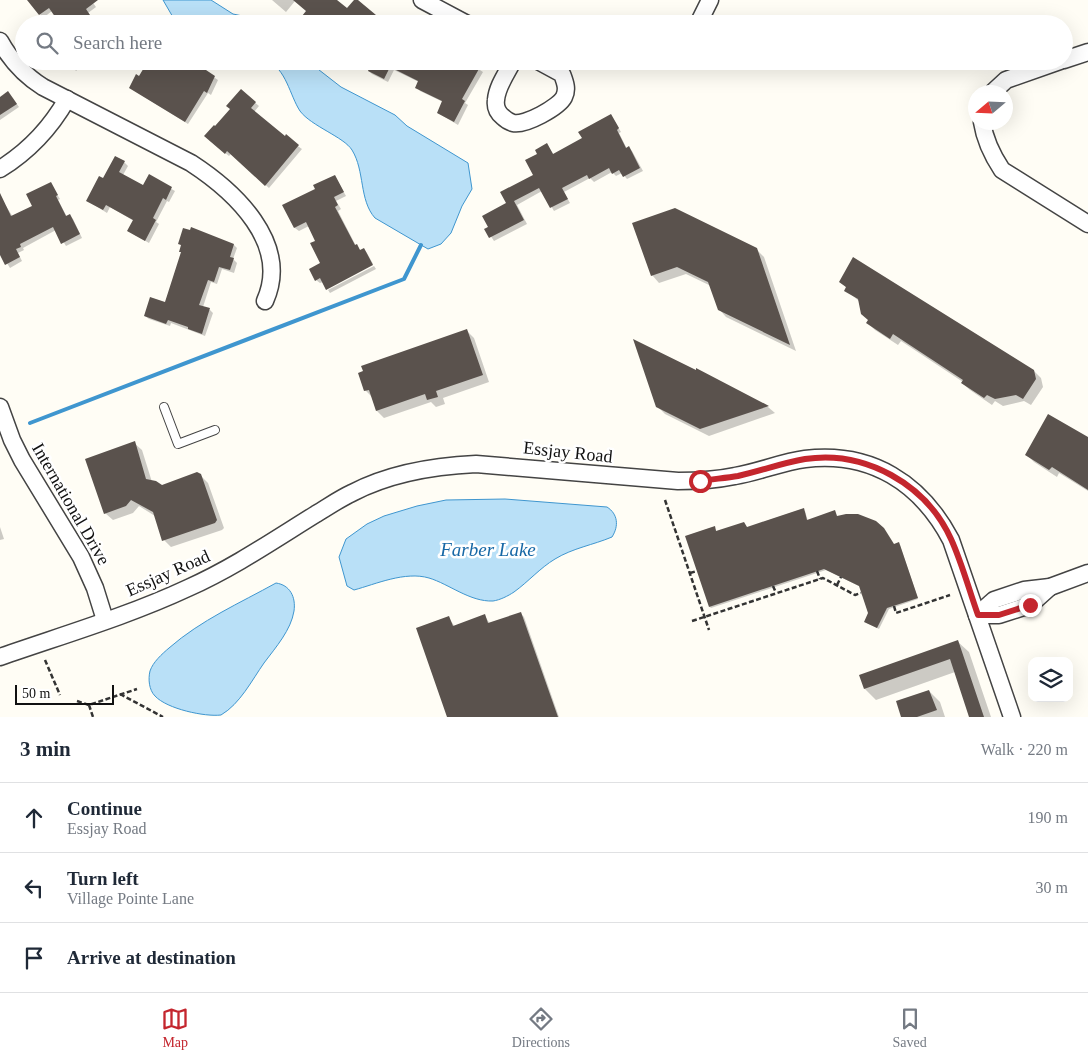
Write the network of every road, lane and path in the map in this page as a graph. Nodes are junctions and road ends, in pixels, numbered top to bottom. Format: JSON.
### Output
{"nodes":[{"id":1,"x":422,"y":0,"type":"edge"},
{"id":2,"x":710,"y":0,"type":"edge"},
{"id":3,"x":450,"y":15,"type":"edge"},
{"id":4,"x":702,"y":15,"type":"edge"},
{"id":5,"x":0,"y":40,"type":"edge"},
{"id":6,"x":1088,"y":52,"type":"edge"},
{"id":7,"x":1073,"y":57,"type":"edge"},
{"id":8,"x":15,"y":63,"type":"edge"},
{"id":9,"x":21,"y":70,"type":"edge"},
{"id":10,"x":508,"y":70,"type":"edge"},
{"id":11,"x":555,"y":70,"type":"edge"},
{"id":12,"x":1034,"y":70,"type":"edge"},
{"id":13,"x":1000,"y":85,"type":"edge"},
{"id":14,"x":68,"y":99,"type":"junction"},
{"id":15,"x":983,"y":130,"type":"edge"},
{"id":16,"x":0,"y":169,"type":"edge"},
{"id":17,"x":1088,"y":224,"type":"edge"},
{"id":18,"x":265,"y":301,"type":"dead end"},
{"id":19,"x":0,"y":407,"type":"edge"},
{"id":20,"x":164,"y":407,"type":"dead end"},
{"id":21,"x":215,"y":430,"type":"dead end"},
{"id":22,"x":665,"y":500,"type":"dead end"},
{"id":23,"x":697,"y":571,"type":"dead end"},
{"id":24,"x":817,"y":571,"type":"dead end"},
{"id":25,"x":690,"y":573,"type":"junction"},
{"id":26,"x":1088,"y":573,"type":"edge"},
{"id":27,"x":841,"y":577,"type":"dead end"},
{"id":28,"x":820,"y":579,"type":"junction"},
{"id":29,"x":837,"y":585,"type":"junction"},
{"id":30,"x":773,"y":586,"type":"dead end"},
{"id":31,"x":776,"y":593,"type":"junction"},
{"id":32,"x":861,"y":593,"type":"dead end"},
{"id":33,"x":950,"y":595,"type":"dead end"},
{"id":34,"x":894,"y":606,"type":"dead end"},
{"id":35,"x":978,"y":615,"type":"junction"},
{"id":36,"x":705,"y":617,"type":"junction"},
{"id":37,"x":105,"y":620,"type":"junction"},
{"id":38,"x":692,"y":621,"type":"dead end"},
{"id":39,"x":709,"y":630,"type":"dead end"},
{"id":40,"x":0,"y":658,"type":"edge"},
{"id":41,"x":45,"y":660,"type":"dead end"},
{"id":42,"x":137,"y":689,"type":"dead end"},
{"id":43,"x":120,"y":694,"type":"junction"},
{"id":44,"x":60,"y":695,"type":"dead end"},
{"id":45,"x":77,"y":701,"type":"dead end"},
{"id":46,"x":89,"y":705,"type":"junction"},
{"id":47,"x":93,"y":717,"type":"edge"},
{"id":48,"x":163,"y":717,"type":"edge"},
{"id":49,"x":1012,"y":717,"type":"edge"}],
"edges":[{"from":1,"to":3,"type":"street"},
{"from":2,"to":4,"type":"street"},
{"from":5,"to":8,"type":"street"},
{"from":6,"to":7,"type":"street"},
{"from":9,"to":14,"type":"street"},
{"from":10,"to":11,"type":"street"},
{"from":12,"to":13,"type":"street"},
{"from":14,"to":16,"type":"street"},
{"from":14,"to":18,"type":"street"},
{"from":15,"to":17,"type":"street"},
{"from":19,"to":37,"type":"street","name":"International Drive"},
{"from":20,"to":21,"type":"lane"},
{"from":22,"to":25,"type":"path"},
{"from":23,"to":25,"type":"path"},
{"from":24,"to":28,"type":"path"},
{"from":25,"to":36,"type":"path"},
{"from":26,"to":35,"type":"street"},
{"from":27,"to":29,"type":"path"},
{"from":28,"to":29,"type":"path"},
{"from":28,"to":31,"type":"path"},
{"from":29,"to":32,"type":"path"},
{"from":30,"to":31,"type":"path"},
{"from":31,"to":36,"type":"path"},
{"from":33,"to":34,"type":"path"},
{"from":35,"to":37,"type":"street","name":"Essjay Road"},
{"from":35,"to":49,"type":"street","name":"Essjay Road"},
{"from":36,"to":38,"type":"path"},
{"from":36,"to":39,"type":"path"},
{"from":37,"to":40,"type":"street","name":"Essjay Road"},
{"from":41,"to":44,"type":"path"},
{"from":42,"to":43,"type":"path"},
{"from":43,"to":46,"type":"path"},
{"from":43,"to":48,"type":"path"},
{"from":45,"to":46,"type":"path"},
{"from":46,"to":47,"type":"path"}]}
